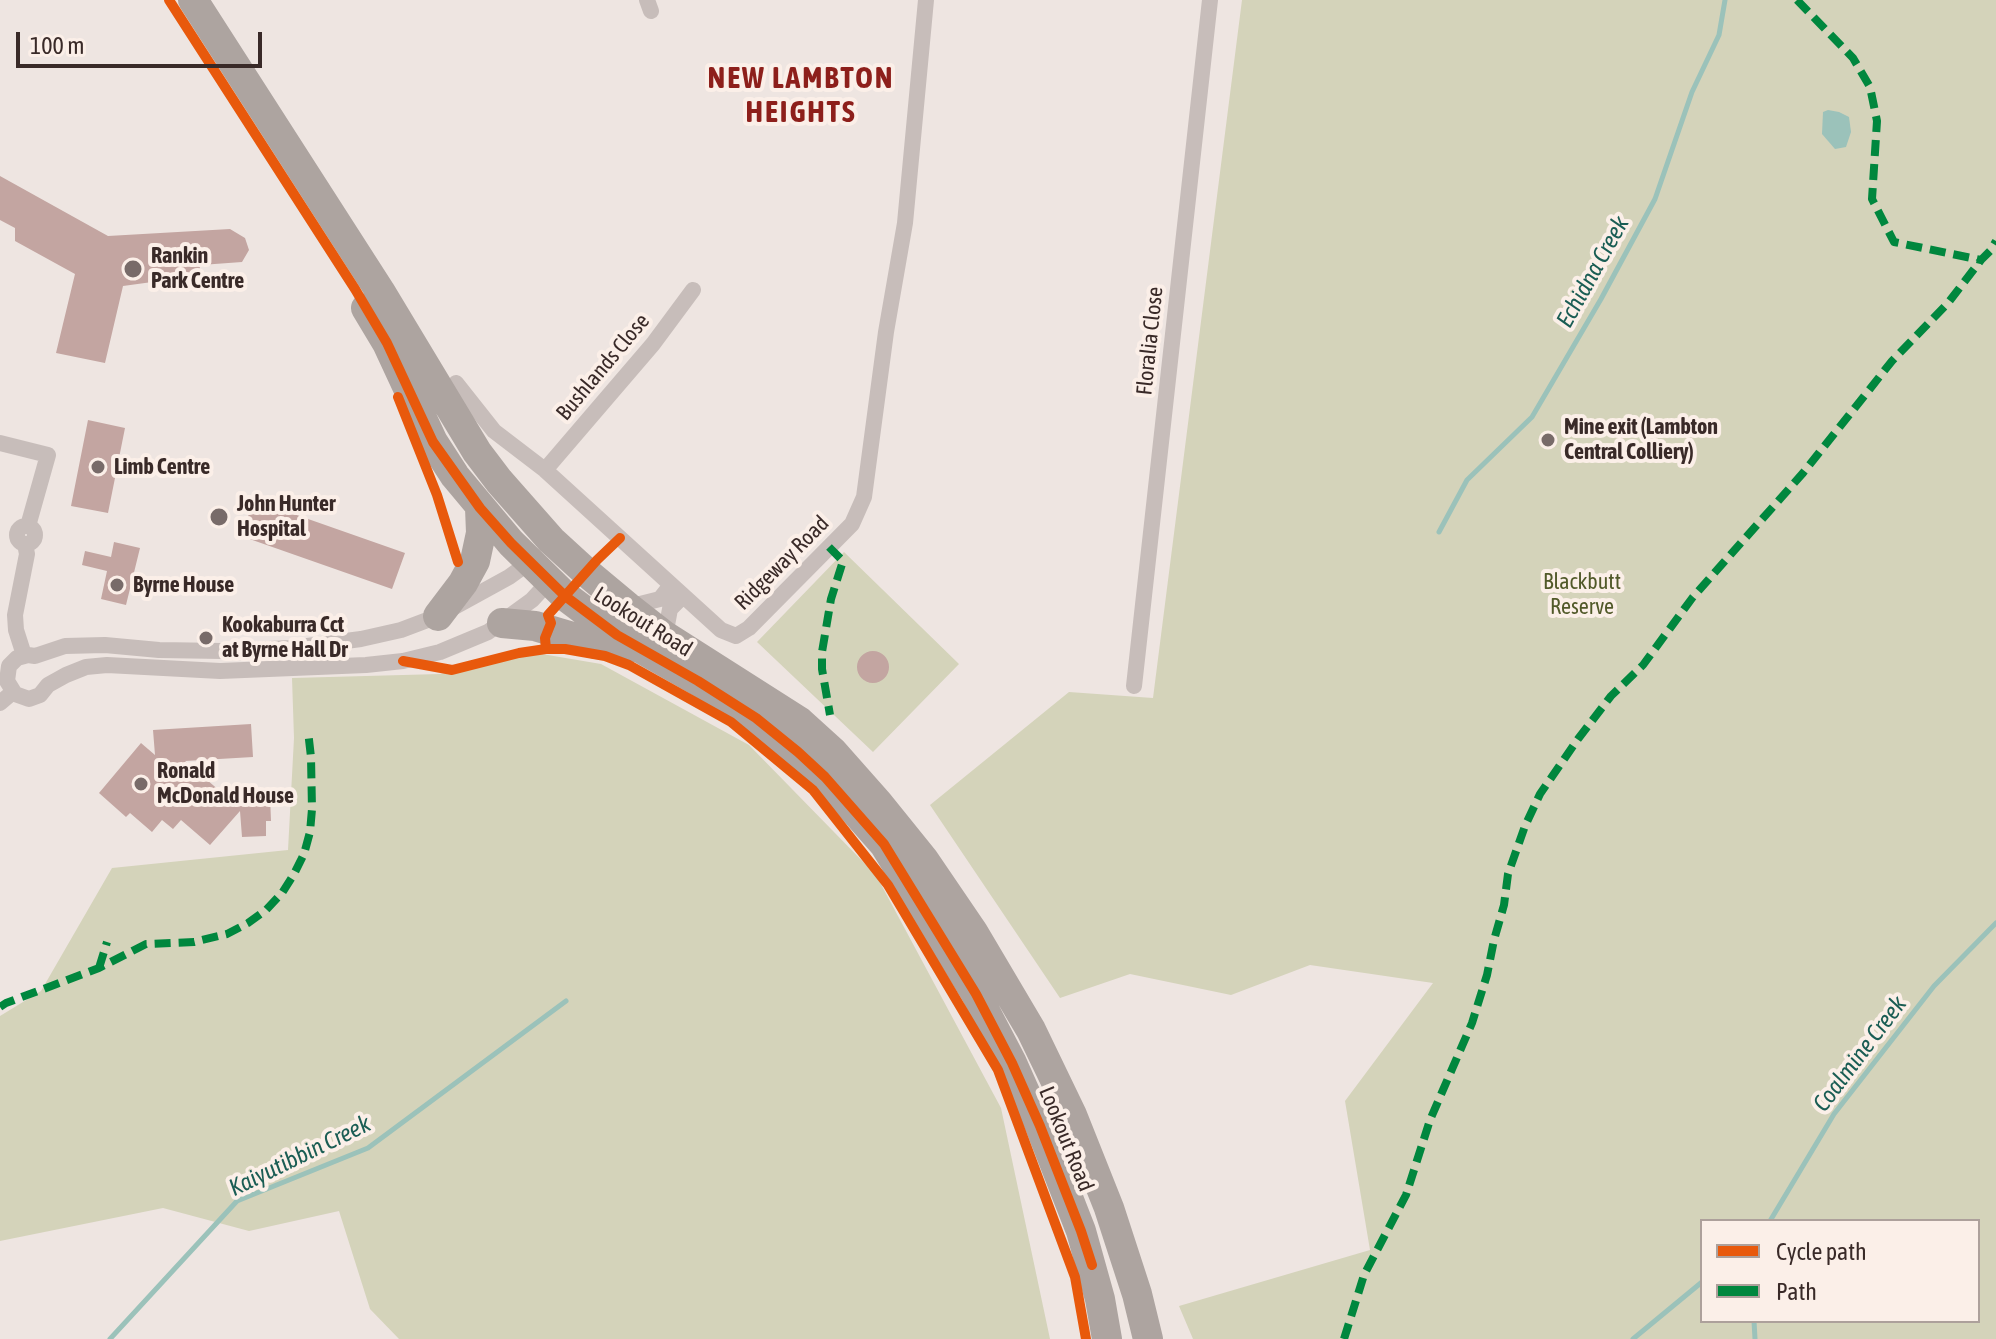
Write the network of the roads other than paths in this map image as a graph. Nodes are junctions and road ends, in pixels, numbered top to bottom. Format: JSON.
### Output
{"nodes":[{"id":1,"x":169,"y":0,"type":"edge"},
{"id":2,"x":193,"y":0,"type":"edge"},
{"id":3,"x":926,"y":0,"type":"edge"},
{"id":4,"x":1210,"y":0,"type":"edge"},
{"id":5,"x":693,"y":290,"type":"dead end"},
{"id":6,"x":456,"y":383,"type":"dead end"},
{"id":7,"x":0,"y":443,"type":"edge"},
{"id":8,"x":545,"y":470,"type":"junction"},
{"id":9,"x":480,"y":508,"type":"junction"},
{"id":10,"x":0,"y":530,"type":"edge"},
{"id":11,"x":24,"y":534,"type":"junction"},
{"id":12,"x":560,"y":549,"type":"junction"},
{"id":13,"x":540,"y":572,"type":"junction"},
{"id":14,"x":677,"y":590,"type":"junction"},
{"id":15,"x":628,"y":607,"type":"junction"},
{"id":16,"x":438,"y":616,"type":"junction"},
{"id":17,"x":502,"y":623,"type":"junction"},
{"id":18,"x":651,"y":641,"type":"junction"},
{"id":19,"x":30,"y":656,"type":"junction"},
{"id":20,"x":48,"y":685,"type":"junction"},
{"id":21,"x":1134,"y":686,"type":"dead end"},
{"id":22,"x":6,"y":698,"type":"edge"},
{"id":23,"x":1119,"y":1239,"type":"junction"},
{"id":24,"x":1107,"y":1339,"type":"edge"},
{"id":25,"x":1130,"y":1339,"type":"edge"},
{"id":26,"x":1148,"y":1339,"type":"edge"}],
"edges":[{"from":1,"to":9,"type":"highway","name":"Lookout Road"},
{"from":2,"to":12,"type":"highway","name":"Lookout Road"},
{"from":3,"to":14,"type":"street","name":"Ridgeway Road"},
{"from":4,"to":21,"type":"street","name":"Floralia Close"},
{"from":5,"to":8,"type":"street","name":"Bushlands Close"},
{"from":6,"to":8,"type":"street","name":"Ridgeway Road"},
{"from":7,"to":11,"type":"street"},
{"from":8,"to":14,"type":"street","name":"Ridgeway Road"},
{"from":9,"to":13,"type":"highway","name":"Lookout Road"},
{"from":9,"to":16,"type":"highway"},
{"from":10,"to":11,"type":"street"},
{"from":11,"to":19,"type":"street"},
{"from":12,"to":13,"type":"street"},
{"from":12,"to":13,"type":"street"},
{"from":12,"to":15,"type":"highway","name":"Lookout Road"},
{"from":13,"to":16,"type":"street"},
{"from":13,"to":17,"type":"street"},
{"from":13,"to":18,"type":"highway","name":"Lookout Road"},
{"from":14,"to":15,"type":"street","name":"Lookout Road"},
{"from":14,"to":18,"type":"street","name":"Lookout Road"},
{"from":15,"to":18,"type":"highway","name":"Lookout Road"},
{"from":16,"to":19,"type":"street"},
{"from":17,"to":18,"type":"highway"},
{"from":17,"to":20,"type":"street"},
{"from":18,"to":23,"type":"highway","name":"Lookout Road"},
{"from":18,"to":24,"type":"highway","name":"Lookout Road"},
{"from":19,"to":20,"type":"street"},
{"from":19,"to":22,"type":"street"},
{"from":20,"to":22,"type":"street"},
{"from":23,"to":25,"type":"highway"},
{"from":23,"to":26,"type":"highway","name":"Lookout Road"}]}
